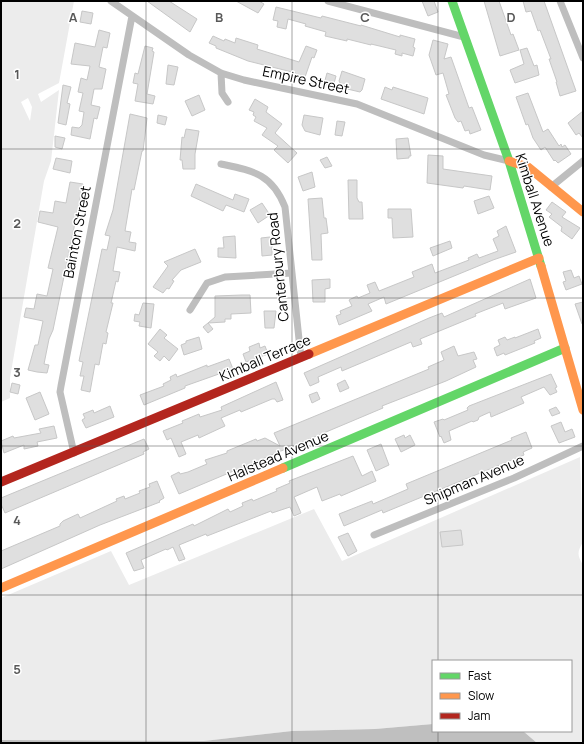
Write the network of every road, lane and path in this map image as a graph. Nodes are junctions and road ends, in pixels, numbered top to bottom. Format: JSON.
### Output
{"nodes":[{"id":1,"x":111,"y":1,"type":"edge"},
{"id":2,"x":328,"y":1,"type":"edge"},
{"id":3,"x":452,"y":1,"type":"edge"},
{"id":4,"x":560,"y":1,"type":"edge"},
{"id":5,"x":132,"y":16,"type":"junction"},
{"id":6,"x":464,"y":37,"type":"junction"},
{"id":7,"x":583,"y":58,"type":"edge"},
{"id":8,"x":221,"y":73,"type":"junction"},
{"id":9,"x":228,"y":102,"type":"dead end"},
{"id":10,"x":509,"y":161,"type":"junction"},
{"id":11,"x":583,"y":161,"type":"edge"},
{"id":12,"x":221,"y":164,"type":"dead end"},
{"id":13,"x":552,"y":187,"type":"junction"},
{"id":14,"x":583,"y":212,"type":"edge"},
{"id":15,"x":539,"y":258,"type":"junction"},
{"id":16,"x":292,"y":273,"type":"junction"},
{"id":17,"x":190,"y":310,"type":"dead end"},
{"id":18,"x":566,"y":348,"type":"junction"},
{"id":19,"x":301,"y":358,"type":"junction"},
{"id":20,"x":583,"y":410,"type":"edge"},
{"id":21,"x":583,"y":446,"type":"edge"},
{"id":22,"x":74,"y":453,"type":"junction"},
{"id":23,"x":1,"y":482,"type":"edge"},
{"id":24,"x":374,"y":535,"type":"dead end"},
{"id":25,"x":1,"y":588,"type":"edge"}],
"edges":[{"from":1,"to":5,"type":"street","name":"Empire Street"},
{"from":2,"to":6,"type":"street"},
{"from":3,"to":6,"type":"street","name":"Kimball Avenue"},
{"from":4,"to":7,"type":"street"},
{"from":5,"to":8,"type":"street","name":"Empire Street"},
{"from":5,"to":22,"type":"street","name":"Bainton Street"},
{"from":6,"to":10,"type":"street","name":"Kimball Avenue"},
{"from":8,"to":9,"type":"street"},
{"from":8,"to":10,"type":"street","name":"Empire Street"},
{"from":10,"to":13,"type":"street"},
{"from":10,"to":15,"type":"street","name":"Kimball Avenue"},
{"from":11,"to":13,"type":"street"},
{"from":12,"to":16,"type":"street","name":"Canterbury Road"},
{"from":13,"to":14,"type":"street"},
{"from":15,"to":18,"type":"street","name":"Kimball Avenue"},
{"from":15,"to":19,"type":"street","name":"Kimball Terrace"},
{"from":16,"to":17,"type":"street"},
{"from":16,"to":19,"type":"street","name":"Canterbury Road"},
{"from":18,"to":20,"type":"street","name":"Kimball Avenue"},
{"from":18,"to":25,"type":"street","name":"Halstead Avenue"},
{"from":19,"to":22,"type":"street","name":"Kimball Terrace"},
{"from":21,"to":24,"type":"street","name":"Shipman Avenue"},
{"from":22,"to":23,"type":"street","name":"Kimball Terrace"}]}
